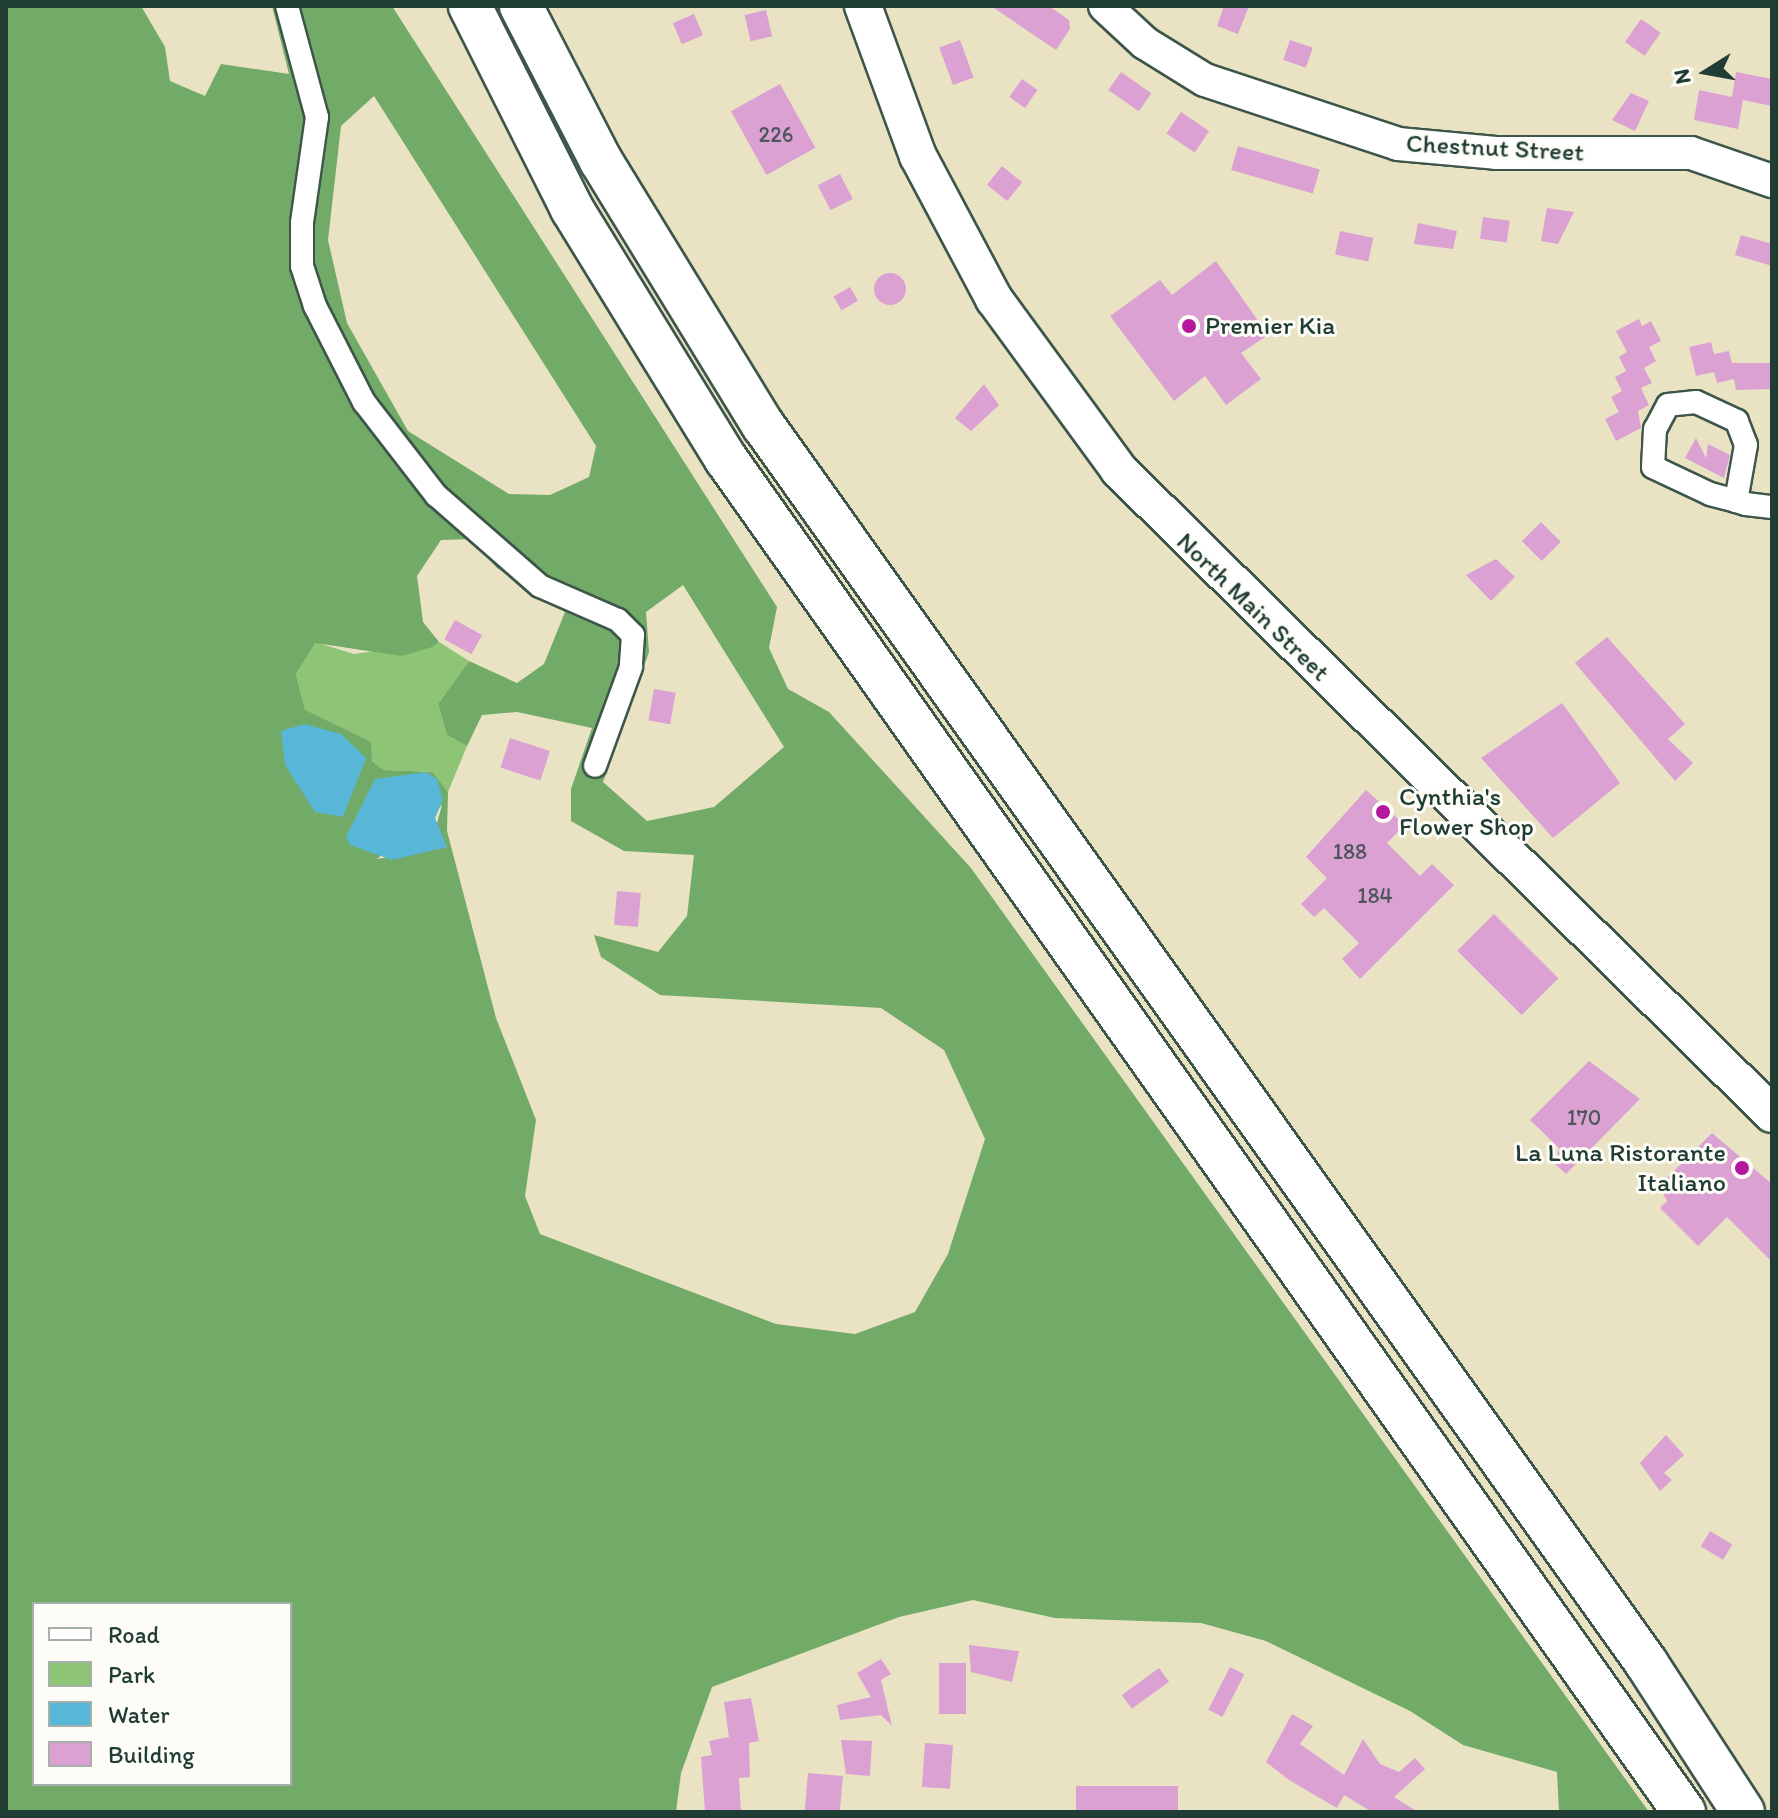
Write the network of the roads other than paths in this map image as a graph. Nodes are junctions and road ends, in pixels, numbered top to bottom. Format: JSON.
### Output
{"nodes":[{"id":1,"x":287,"y":6,"type":"edge"},
{"id":2,"x":470,"y":6,"type":"edge"},
{"id":3,"x":521,"y":6,"type":"edge"},
{"id":4,"x":863,"y":6,"type":"edge"},
{"id":5,"x":1105,"y":6,"type":"edge"},
{"id":6,"x":1772,"y":181,"type":"edge"},
{"id":7,"x":1736,"y":501,"type":"junction"},
{"id":8,"x":1772,"y":507,"type":"edge"},
{"id":9,"x":595,"y":766,"type":"dead end"},
{"id":10,"x":1772,"y":1114,"type":"edge"},
{"id":11,"x":1684,"y":1812,"type":"edge"},
{"id":12,"x":1743,"y":1812,"type":"edge"}],
"edges":[{"from":1,"to":9,"type":"street"},
{"from":2,"to":11,"type":"highway"},
{"from":3,"to":12,"type":"highway"},
{"from":4,"to":10,"type":"main road","name":"North Main Street"},
{"from":5,"to":6,"type":"street","name":"Chestnut Street"},
{"from":7,"to":7,"type":"street"},
{"from":7,"to":8,"type":"street"}]}
